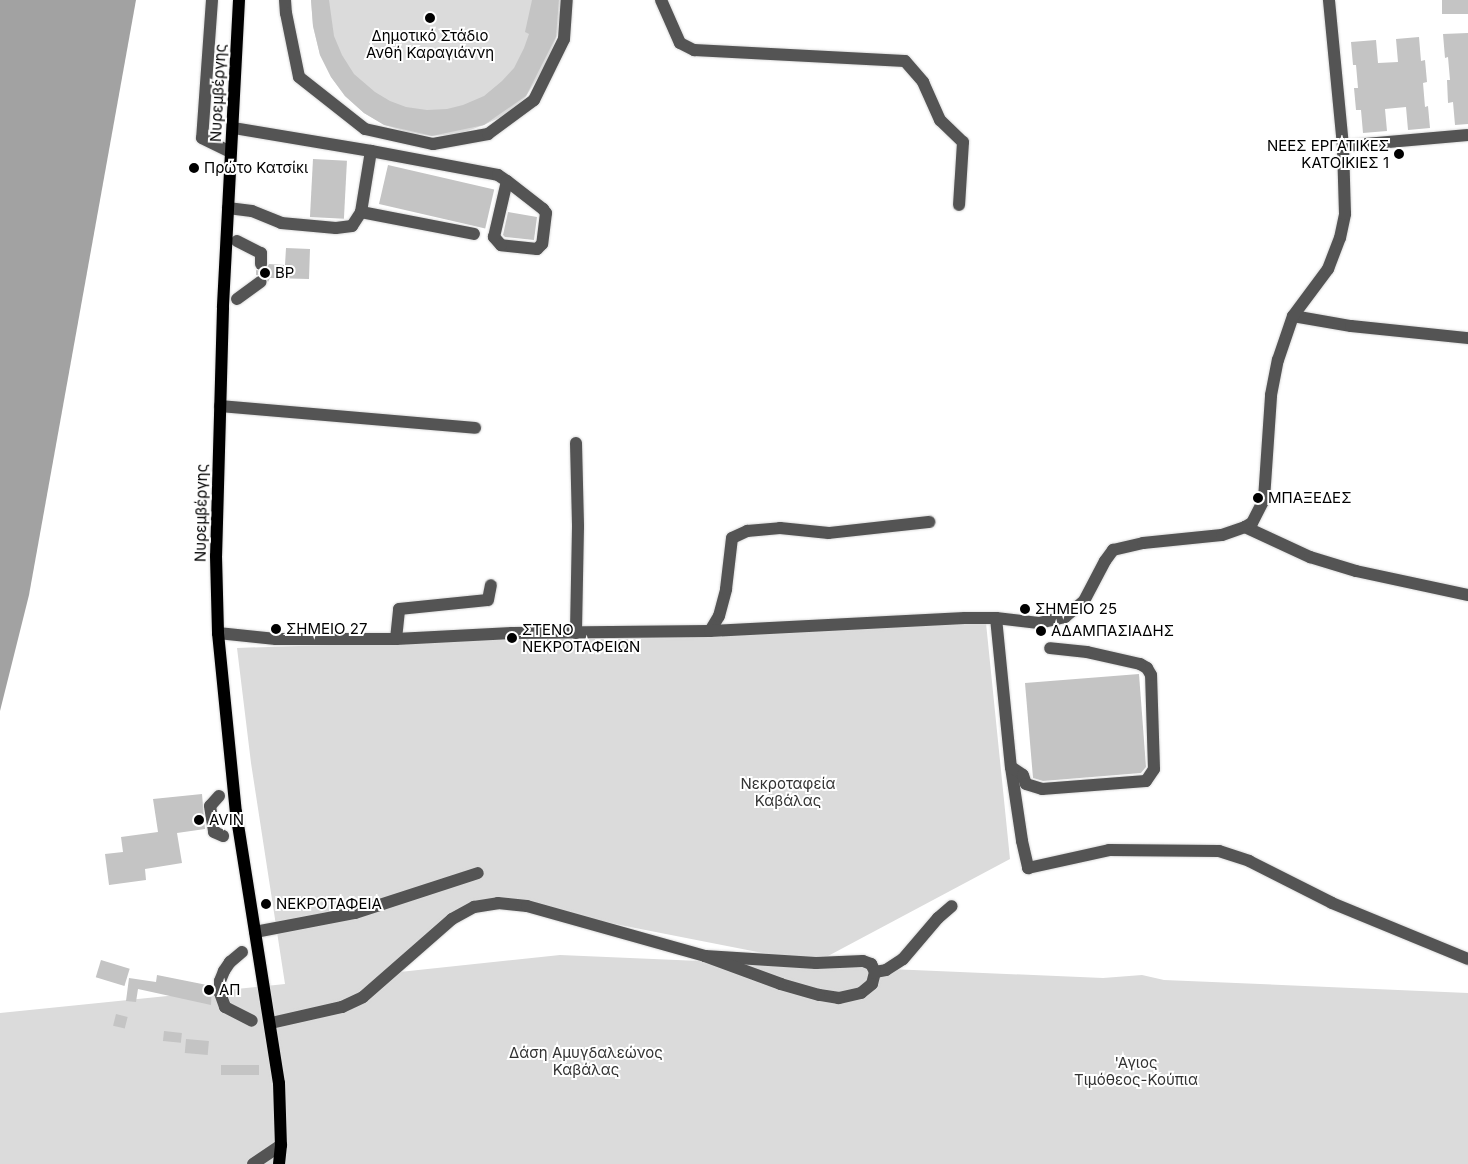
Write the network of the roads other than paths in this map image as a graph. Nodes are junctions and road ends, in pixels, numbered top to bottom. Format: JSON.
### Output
{"nodes":[{"id":1,"x":212,"y":0,"type":"edge"},
{"id":2,"x":239,"y":0,"type":"edge"},
{"id":3,"x":285,"y":0,"type":"edge"},
{"id":4,"x":567,"y":0,"type":"edge"},
{"id":5,"x":661,"y":0,"type":"edge"},
{"id":6,"x":1329,"y":0,"type":"edge"},
{"id":7,"x":233,"y":128,"type":"junction"},
{"id":8,"x":1468,"y":135,"type":"edge"},
{"id":9,"x":1343,"y":146,"type":"junction"},
{"id":10,"x":371,"y":151,"type":"junction"},
{"id":11,"x":231,"y":152,"type":"junction"},
{"id":12,"x":507,"y":181,"type":"junction"},
{"id":13,"x":959,"y":205,"type":"dead end"},
{"id":14,"x":228,"y":208,"type":"junction"},
{"id":15,"x":361,"y":212,"type":"junction"},
{"id":16,"x":474,"y":234,"type":"dead end"},
{"id":17,"x":237,"y":241,"type":"dead end"},
{"id":18,"x":261,"y":264,"type":"dead end"},
{"id":19,"x":260,"y":282,"type":"dead end"},
{"id":20,"x":236,"y":299,"type":"dead end"},
{"id":21,"x":1292,"y":316,"type":"junction"},
{"id":22,"x":1468,"y":338,"type":"edge"},
{"id":23,"x":220,"y":406,"type":"junction"},
{"id":24,"x":475,"y":428,"type":"dead end"},
{"id":25,"x":576,"y":444,"type":"dead end"},
{"id":26,"x":929,"y":522,"type":"dead end"},
{"id":27,"x":1245,"y":527,"type":"junction"},
{"id":28,"x":491,"y":585,"type":"dead end"},
{"id":29,"x":1468,"y":595,"type":"edge"},
{"id":30,"x":996,"y":618,"type":"junction"},
{"id":31,"x":710,"y":630,"type":"junction"},
{"id":32,"x":576,"y":633,"type":"junction"},
{"id":33,"x":218,"y":634,"type":"junction"},
{"id":34,"x":396,"y":639,"type":"junction"},
{"id":35,"x":1050,"y":648,"type":"dead end"},
{"id":36,"x":1011,"y":767,"type":"junction"},
{"id":37,"x":219,"y":796,"type":"dead end"},
{"id":38,"x":223,"y":836,"type":"dead end"},
{"id":39,"x":478,"y":873,"type":"dead end"},
{"id":40,"x":952,"y":906,"type":"dead end"},
{"id":41,"x":255,"y":932,"type":"junction"},
{"id":42,"x":242,"y":952,"type":"dead end"},
{"id":43,"x":706,"y":956,"type":"junction"},
{"id":44,"x":1468,"y":959,"type":"edge"},
{"id":45,"x":875,"y":972,"type":"junction"},
{"id":46,"x":252,"y":1021,"type":"dead end"},
{"id":47,"x":271,"y":1023,"type":"junction"},
{"id":48,"x":281,"y":1145,"type":"junction"},
{"id":49,"x":253,"y":1164,"type":"edge"},
{"id":50,"x":279,"y":1164,"type":"edge"}],
"edges":[{"from":1,"to":11,"type":"street"},
{"from":2,"to":7,"type":"main road","name":"Νυρεμβέργης"},
{"from":3,"to":4,"type":"street"},
{"from":5,"to":13,"type":"street"},
{"from":6,"to":9,"type":"street"},
{"from":7,"to":10,"type":"street"},
{"from":7,"to":11,"type":"main road","name":"Νυρεμβέργης"},
{"from":8,"to":9,"type":"street"},
{"from":9,"to":21,"type":"street"},
{"from":10,"to":12,"type":"street"},
{"from":10,"to":15,"type":"street"},
{"from":11,"to":14,"type":"main road","name":"Νυρεμβέργης"},
{"from":12,"to":12,"type":"street"},
{"from":14,"to":15,"type":"street"},
{"from":14,"to":23,"type":"main road","name":"Νυρεμβέργης"},
{"from":15,"to":16,"type":"street"},
{"from":17,"to":18,"type":"street"},
{"from":19,"to":20,"type":"street"},
{"from":21,"to":22,"type":"street"},
{"from":21,"to":27,"type":"street"},
{"from":23,"to":24,"type":"street"},
{"from":23,"to":33,"type":"main road","name":"Νυρεμβέργης"},
{"from":25,"to":32,"type":"street"},
{"from":26,"to":31,"type":"street"},
{"from":27,"to":29,"type":"street"},
{"from":27,"to":30,"type":"street"},
{"from":28,"to":34,"type":"street"},
{"from":30,"to":31,"type":"street"},
{"from":30,"to":36,"type":"street"},
{"from":31,"to":32,"type":"street"},
{"from":32,"to":34,"type":"street"},
{"from":33,"to":34,"type":"street"},
{"from":33,"to":41,"type":"main road","name":"Νυρεμβέργης"},
{"from":35,"to":36,"type":"street"},
{"from":36,"to":44,"type":"street"},
{"from":37,"to":38,"type":"street"},
{"from":39,"to":41,"type":"street"},
{"from":40,"to":45,"type":"street"},
{"from":41,"to":47,"type":"main road","name":"Νυρεμβέργης"},
{"from":42,"to":46,"type":"street"},
{"from":43,"to":45,"type":"street"},
{"from":43,"to":45,"type":"street"},
{"from":43,"to":47,"type":"street"},
{"from":47,"to":48,"type":"main road","name":"Νυρεμβέργης"},
{"from":48,"to":49,"type":"street"},
{"from":48,"to":50,"type":"main road","name":"Νυρεμβέργης"}]}
